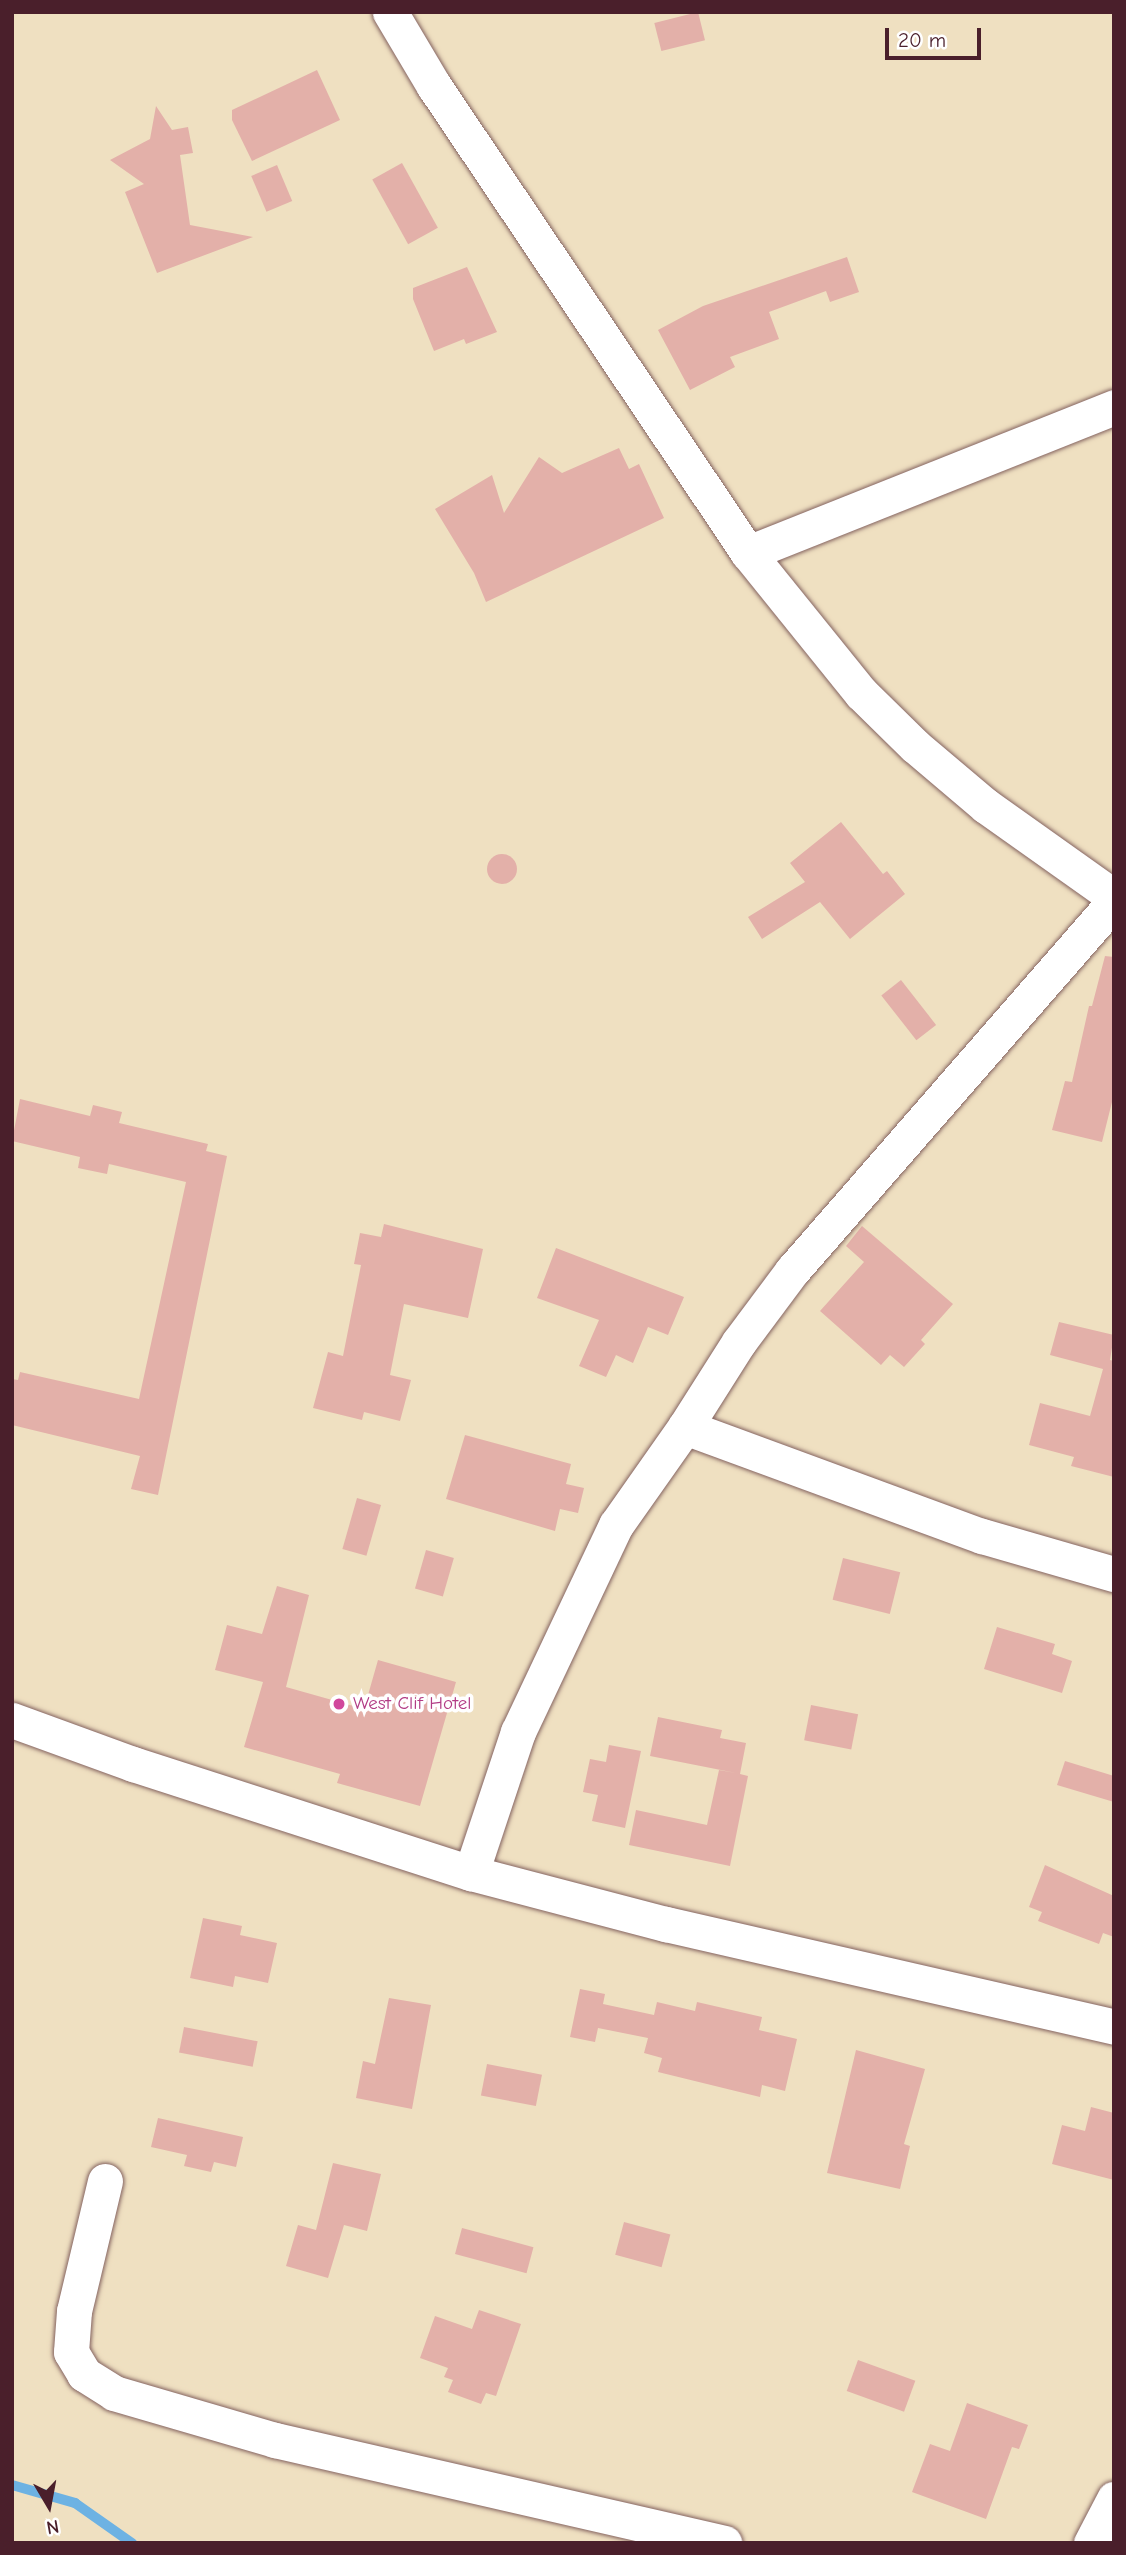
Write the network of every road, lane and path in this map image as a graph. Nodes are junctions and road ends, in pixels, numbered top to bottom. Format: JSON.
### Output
{"nodes":[{"id":1,"x":390,"y":12,"type":"edge"},
{"id":2,"x":1114,"y":407,"type":"edge"},
{"id":3,"x":748,"y":553,"type":"junction"},
{"id":4,"x":1114,"y":900,"type":"edge"},
{"id":5,"x":685,"y":1427,"type":"junction"},
{"id":6,"x":1114,"y":1574,"type":"edge"},
{"id":7,"x":12,"y":1720,"type":"edge"},
{"id":8,"x":471,"y":1873,"type":"junction"},
{"id":9,"x":1114,"y":2027,"type":"edge"},
{"id":10,"x":105,"y":2181,"type":"dead end"},
{"id":11,"x":1114,"y":2499,"type":"edge"},
{"id":12,"x":724,"y":2543,"type":"edge"},
{"id":13,"x":1091,"y":2543,"type":"edge"}],
"edges":[{"from":1,"to":3,"type":"street"},
{"from":2,"to":3,"type":"street"},
{"from":3,"to":4,"type":"street"},
{"from":4,"to":5,"type":"street"},
{"from":5,"to":6,"type":"street"},
{"from":5,"to":8,"type":"street"},
{"from":7,"to":8,"type":"street"},
{"from":8,"to":9,"type":"street"},
{"from":10,"to":12,"type":"street"},
{"from":11,"to":13,"type":"street"}]}
